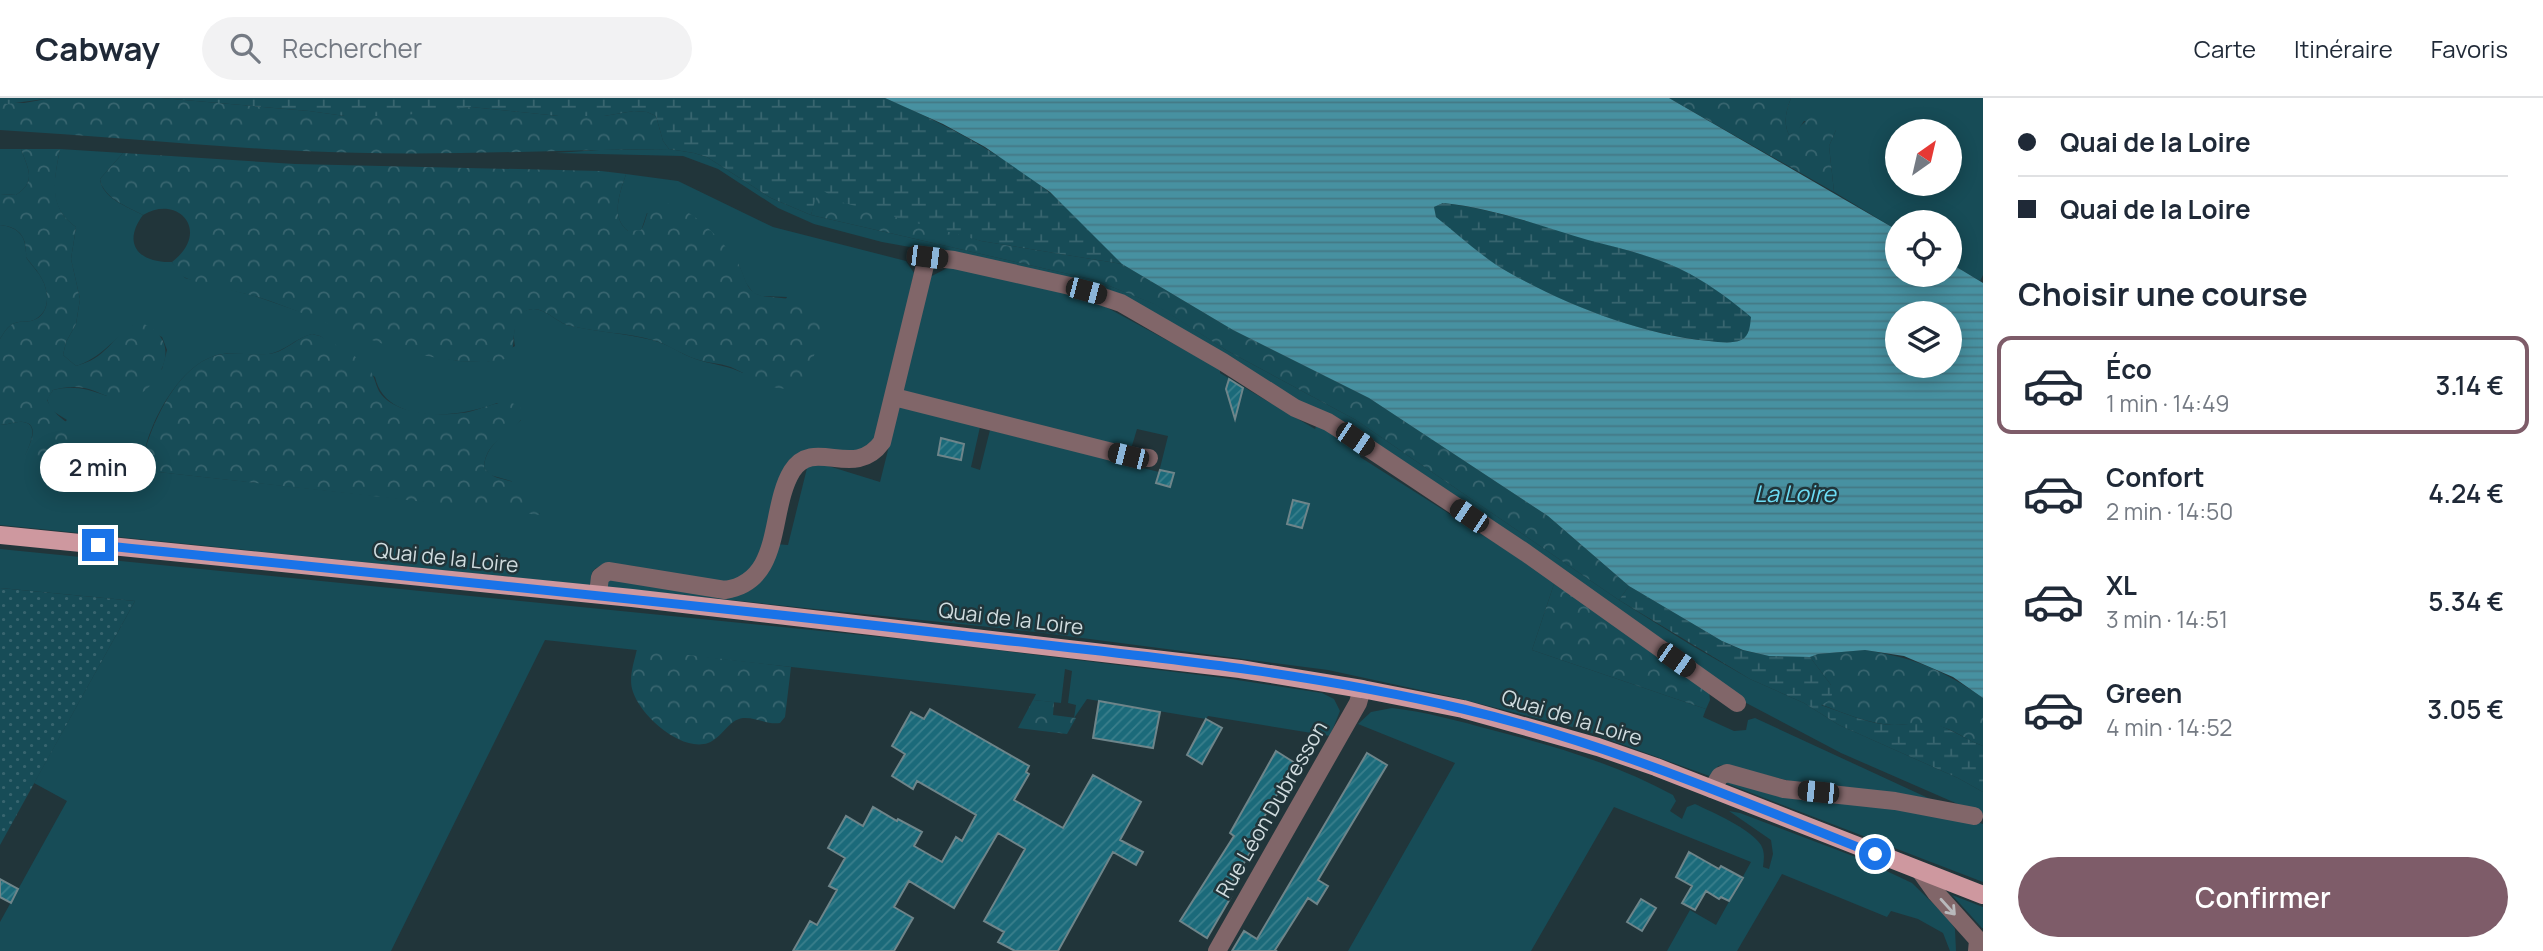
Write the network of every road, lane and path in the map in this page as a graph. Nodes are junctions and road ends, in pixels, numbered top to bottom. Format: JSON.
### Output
{"nodes":[{"id":1,"x":894,"y":397,"type":"junction"},
{"id":2,"x":1149,"y":458,"type":"dead end"},
{"id":3,"x":0,"y":536,"type":"edge"},
{"id":4,"x":598,"y":594,"type":"junction"},
{"id":5,"x":1362,"y":689,"type":"junction"},
{"id":6,"x":1737,"y":703,"type":"dead end"},
{"id":7,"x":1712,"y":789,"type":"junction"},
{"id":8,"x":1974,"y":816,"type":"dead end"},
{"id":9,"x":1921,"y":872,"type":"junction"},
{"id":10,"x":1983,"y":895,"type":"edge"},
{"id":11,"x":1979,"y":943,"type":"edge"},
{"id":12,"x":1217,"y":951,"type":"edge"}],
"edges":[{"from":1,"to":2,"type":"street"},
{"from":1,"to":4,"type":"street"},
{"from":1,"to":6,"type":"street"},
{"from":3,"to":4,"type":"main road","name":"Quai de la Loire"},
{"from":4,"to":5,"type":"main road","name":"Quai de la Loire"},
{"from":5,"to":7,"type":"main road","name":"Quai de la Loire"},
{"from":5,"to":12,"type":"street","name":"Rue Léon Dubresson"},
{"from":7,"to":8,"type":"street"},
{"from":7,"to":9,"type":"main road","name":"Quai de la Loire"},
{"from":9,"to":10,"type":"main road","name":"Quai de la Loire"},
{"from":9,"to":11,"type":"street","one_way":true}]}
